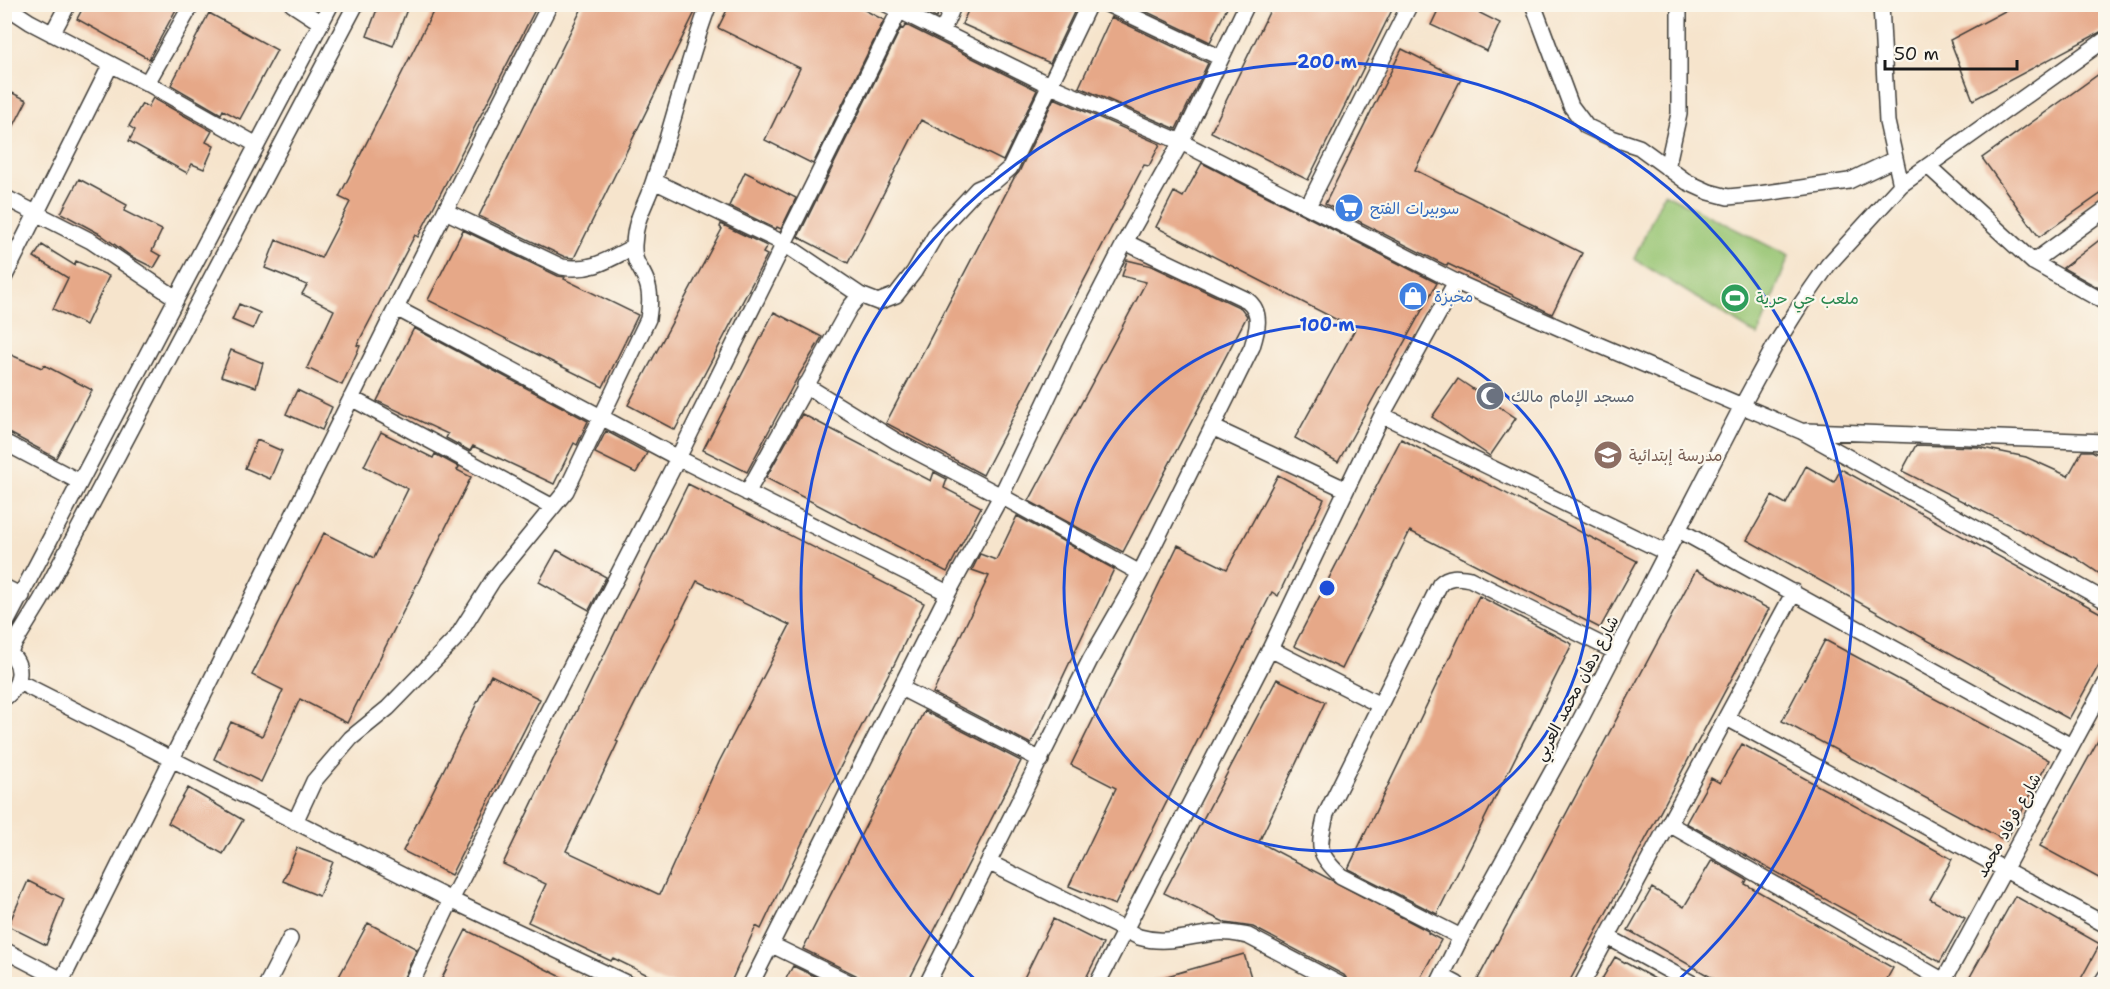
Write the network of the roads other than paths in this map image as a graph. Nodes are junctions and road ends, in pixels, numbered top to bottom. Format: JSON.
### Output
{"nodes":[{"id":1,"x":68,"y":4,"type":"edge"},
{"id":2,"x":192,"y":4,"type":"edge"},
{"id":3,"x":292,"y":4,"type":"edge"},
{"id":4,"x":331,"y":4,"type":"edge"},
{"id":5,"x":356,"y":4,"type":"edge"},
{"id":6,"x":550,"y":4,"type":"edge"},
{"id":7,"x":709,"y":4,"type":"edge"},
{"id":8,"x":954,"y":4,"type":"edge"},
{"id":9,"x":1089,"y":4,"type":"edge"},
{"id":10,"x":1107,"y":4,"type":"edge"},
{"id":11,"x":1247,"y":4,"type":"edge"},
{"id":12,"x":1410,"y":4,"type":"edge"},
{"id":13,"x":1533,"y":4,"type":"edge"},
{"id":14,"x":1679,"y":4,"type":"edge"},
{"id":15,"x":1881,"y":4,"type":"edge"},
{"id":16,"x":4,"y":5,"type":"edge"},
{"id":17,"x":892,"y":8,"type":"edge"},
{"id":18,"x":321,"y":22,"type":"junction"},
{"id":19,"x":942,"y":32,"type":"junction"},
{"id":20,"x":52,"y":34,"type":"junction"},
{"id":21,"x":2106,"y":39,"type":"edge"},
{"id":22,"x":1221,"y":58,"type":"junction"},
{"id":23,"x":111,"y":64,"type":"junction"},
{"id":24,"x":147,"y":83,"type":"junction"},
{"id":25,"x":1051,"y":86,"type":"junction"},
{"id":26,"x":1181,"y":142,"type":"junction"},
{"id":27,"x":257,"y":145,"type":"junction"},
{"id":28,"x":1895,"y":159,"type":"junction"},
{"id":29,"x":1929,"y":166,"type":"junction"},
{"id":30,"x":1667,"y":168,"type":"junction"},
{"id":31,"x":654,"y":181,"type":"junction"},
{"id":32,"x":1901,"y":185,"type":"junction"},
{"id":33,"x":4,"y":197,"type":"edge"},
{"id":34,"x":1308,"y":206,"type":"junction"},
{"id":35,"x":2106,"y":209,"type":"edge"},
{"id":36,"x":445,"y":211,"type":"junction"},
{"id":37,"x":37,"y":214,"type":"junction"},
{"id":38,"x":1125,"y":242,"type":"junction"},
{"id":39,"x":783,"y":243,"type":"junction"},
{"id":40,"x":633,"y":248,"type":"junction"},
{"id":41,"x":2032,"y":262,"type":"junction"},
{"id":42,"x":4,"y":278,"type":"edge"},
{"id":43,"x":1456,"y":282,"type":"junction"},
{"id":44,"x":860,"y":295,"type":"junction"},
{"id":45,"x":176,"y":298,"type":"junction"},
{"id":46,"x":2106,"y":303,"type":"edge"},
{"id":47,"x":396,"y":308,"type":"junction"},
{"id":48,"x":805,"y":385,"type":"junction"},
{"id":49,"x":351,"y":398,"type":"junction"},
{"id":50,"x":1742,"y":406,"type":"junction"},
{"id":51,"x":1382,"y":415,"type":"junction"},
{"id":52,"x":601,"y":417,"type":"junction"},
{"id":53,"x":1212,"y":426,"type":"junction"},
{"id":54,"x":1801,"y":431,"type":"junction"},
{"id":55,"x":4,"y":442,"type":"edge"},
{"id":56,"x":2106,"y":442,"type":"edge"},
{"id":57,"x":678,"y":458,"type":"junction"},
{"id":58,"x":80,"y":482,"type":"junction"},
{"id":59,"x":1345,"y":489,"type":"junction"},
{"id":60,"x":747,"y":493,"type":"junction"},
{"id":61,"x":1001,"y":496,"type":"junction"},
{"id":62,"x":554,"y":507,"type":"junction"},
{"id":63,"x":1680,"y":530,"type":"junction"},
{"id":64,"x":1667,"y":553,"type":"junction"},
{"id":65,"x":1140,"y":573,"type":"junction"},
{"id":66,"x":4,"y":587,"type":"edge"},
{"id":67,"x":1794,"y":592,"type":"junction"},
{"id":68,"x":948,"y":593,"type":"junction"},
{"id":69,"x":22,"y":596,"type":"junction"},
{"id":70,"x":2106,"y":601,"type":"edge"},
{"id":71,"x":4,"y":627,"type":"edge"},
{"id":72,"x":1270,"y":649,"type":"junction"},
{"id":73,"x":7,"y":651,"type":"edge"},
{"id":74,"x":1614,"y":651,"type":"junction"},
{"id":75,"x":19,"y":682,"type":"junction"},
{"id":76,"x":2106,"y":683,"type":"edge"},
{"id":77,"x":901,"y":688,"type":"junction"},
{"id":78,"x":4,"y":698,"type":"edge"},
{"id":79,"x":1380,"y":705,"type":"junction"},
{"id":80,"x":1727,"y":718,"type":"junction"},
{"id":81,"x":2072,"y":746,"type":"junction"},
{"id":82,"x":171,"y":759,"type":"junction"},
{"id":83,"x":1041,"y":760,"type":"junction"},
{"id":84,"x":295,"y":822,"type":"junction"},
{"id":85,"x":1669,"y":824,"type":"junction"},
{"id":86,"x":990,"y":862,"type":"junction"},
{"id":87,"x":2004,"y":870,"type":"junction"},
{"id":88,"x":451,"y":900,"type":"junction"},
{"id":89,"x":2106,"y":925,"type":"edge"},
{"id":90,"x":1125,"y":931,"type":"junction"},
{"id":91,"x":1461,"y":937,"type":"junction"},
{"id":92,"x":1608,"y":937,"type":"junction"},
{"id":93,"x":290,"y":939,"type":"dead end"},
{"id":94,"x":772,"y":945,"type":"junction"},
{"id":95,"x":4,"y":950,"type":"edge"},
{"id":96,"x":2106,"y":976,"type":"edge"},
{"id":97,"x":1440,"y":980,"type":"edge"},
{"id":98,"x":61,"y":982,"type":"edge"},
{"id":99,"x":1943,"y":983,"type":"edge"},
{"id":100,"x":267,"y":984,"type":"edge"},
{"id":101,"x":411,"y":984,"type":"edge"},
{"id":102,"x":628,"y":984,"type":"edge"},
{"id":103,"x":751,"y":984,"type":"edge"},
{"id":104,"x":852,"y":984,"type":"edge"},
{"id":105,"x":927,"y":984,"type":"edge"},
{"id":106,"x":1097,"y":984,"type":"edge"},
{"id":107,"x":1339,"y":984,"type":"edge"},
{"id":108,"x":1457,"y":984,"type":"edge"},
{"id":109,"x":1582,"y":984,"type":"edge"},
{"id":110,"x":1693,"y":984,"type":"edge"},
{"id":111,"x":2101,"y":984,"type":"edge"}],
"edges":[{"from":1,"to":20,"type":"street"},
{"from":2,"to":24,"type":"street"},
{"from":3,"to":18,"type":"street"},
{"from":4,"to":18,"type":"street"},
{"from":5,"to":73,"type":"street"},
{"from":6,"to":36,"type":"street"},
{"from":7,"to":31,"type":"street"},
{"from":8,"to":19,"type":"street"},
{"from":9,"to":25,"type":"street"},
{"from":10,"to":22,"type":"street"},
{"from":11,"to":22,"type":"street"},
{"from":12,"to":34,"type":"street"},
{"from":13,"to":30,"type":"street"},
{"from":14,"to":30,"type":"street"},
{"from":15,"to":28,"type":"street"},
{"from":16,"to":20,"type":"street"},
{"from":17,"to":19,"type":"street"},
{"from":17,"to":39,"type":"street"},
{"from":18,"to":27,"type":"street"},
{"from":19,"to":25,"type":"street"},
{"from":20,"to":23,"type":"street"},
{"from":21,"to":29,"type":"street","name":"شارع دهان محمد العربي"},
{"from":22,"to":26,"type":"street"},
{"from":23,"to":24,"type":"street"},
{"from":23,"to":37,"type":"street"},
{"from":24,"to":27,"type":"street"},
{"from":25,"to":26,"type":"street"},
{"from":25,"to":44,"type":"street"},
{"from":26,"to":34,"type":"street"},
{"from":26,"to":38,"type":"street"},
{"from":27,"to":45,"type":"street"},
{"from":28,"to":30,"type":"street"},
{"from":28,"to":32,"type":"street"},
{"from":29,"to":32,"type":"street","name":"شارع دهان محمد العربي"},
{"from":29,"to":41,"type":"street"},
{"from":31,"to":39,"type":"street"},
{"from":31,"to":40,"type":"street"},
{"from":32,"to":50,"type":"street","name":"شارع دهان محمد العربي"},
{"from":33,"to":37,"type":"street"},
{"from":34,"to":43,"type":"street"},
{"from":35,"to":41,"type":"street"},
{"from":36,"to":40,"type":"street"},
{"from":36,"to":47,"type":"street"},
{"from":37,"to":42,"type":"street"},
{"from":37,"to":45,"type":"street"},
{"from":38,"to":53,"type":"street"},
{"from":38,"to":61,"type":"street"},
{"from":39,"to":44,"type":"street"},
{"from":39,"to":57,"type":"street"},
{"from":40,"to":52,"type":"street"},
{"from":41,"to":46,"type":"street"},
{"from":43,"to":50,"type":"street"},
{"from":43,"to":51,"type":"street"},
{"from":44,"to":48,"type":"street"},
{"from":45,"to":58,"type":"street"},
{"from":47,"to":49,"type":"street"},
{"from":47,"to":52,"type":"street"},
{"from":48,"to":60,"type":"street"},
{"from":48,"to":61,"type":"street"},
{"from":49,"to":62,"type":"street"},
{"from":49,"to":82,"type":"street"},
{"from":50,"to":54,"type":"street"},
{"from":50,"to":63,"type":"street","name":"شارع دهان محمد العربي"},
{"from":51,"to":59,"type":"street"},
{"from":51,"to":64,"type":"street"},
{"from":52,"to":57,"type":"street"},
{"from":52,"to":62,"type":"street"},
{"from":53,"to":59,"type":"street"},
{"from":53,"to":65,"type":"street"},
{"from":54,"to":56,"type":"street"},
{"from":54,"to":70,"type":"street"},
{"from":55,"to":58,"type":"street"},
{"from":57,"to":60,"type":"street"},
{"from":57,"to":88,"type":"street"},
{"from":58,"to":69,"type":"street"},
{"from":59,"to":72,"type":"street"},
{"from":60,"to":68,"type":"street"},
{"from":61,"to":65,"type":"street"},
{"from":61,"to":68,"type":"street"},
{"from":62,"to":84,"type":"street"},
{"from":63,"to":64,"type":"street","name":"شارع دهان محمد العربي"},
{"from":63,"to":67,"type":"street"},
{"from":64,"to":74,"type":"street","name":"شارع دهان محمد العربي"},
{"from":65,"to":83,"type":"street"},
{"from":66,"to":69,"type":"street"},
{"from":67,"to":80,"type":"street"},
{"from":67,"to":81,"type":"street"},
{"from":68,"to":77,"type":"street"},
{"from":69,"to":71,"type":"street"},
{"from":72,"to":79,"type":"street"},
{"from":72,"to":90,"type":"street"},
{"from":73,"to":75,"type":"street"},
{"from":74,"to":79,"type":"street"},
{"from":74,"to":91,"type":"street","name":"شارع دهان محمد العربي"},
{"from":75,"to":78,"type":"street"},
{"from":75,"to":82,"type":"street"},
{"from":76,"to":81,"type":"street","name":"شارع فرفاد محمد"},
{"from":77,"to":83,"type":"street"},
{"from":77,"to":94,"type":"street"},
{"from":79,"to":91,"type":"street"},
{"from":80,"to":85,"type":"street"},
{"from":80,"to":87,"type":"street"},
{"from":81,"to":87,"type":"street","name":"شارع فرفاد محمد"},
{"from":82,"to":84,"type":"street"},
{"from":82,"to":98,"type":"street"},
{"from":83,"to":86,"type":"street"},
{"from":84,"to":88,"type":"street"},
{"from":85,"to":92,"type":"street"},
{"from":85,"to":99,"type":"street"},
{"from":86,"to":90,"type":"street"},
{"from":86,"to":105,"type":"street"},
{"from":87,"to":89,"type":"street"},
{"from":87,"to":99,"type":"street","name":"شارع فرفاد محمد"},
{"from":88,"to":101,"type":"street"},
{"from":88,"to":102,"type":"street"},
{"from":90,"to":106,"type":"street"},
{"from":90,"to":107,"type":"street"},
{"from":91,"to":97,"type":"street","name":"شارع دهان محمد العربي"},
{"from":92,"to":109,"type":"street"},
{"from":92,"to":110,"type":"street"},
{"from":93,"to":100,"type":"street"},
{"from":94,"to":103,"type":"street"},
{"from":94,"to":104,"type":"street"},
{"from":95,"to":98,"type":"street"},
{"from":96,"to":111,"type":"street"},
{"from":97,"to":108,"type":"street"}]}
